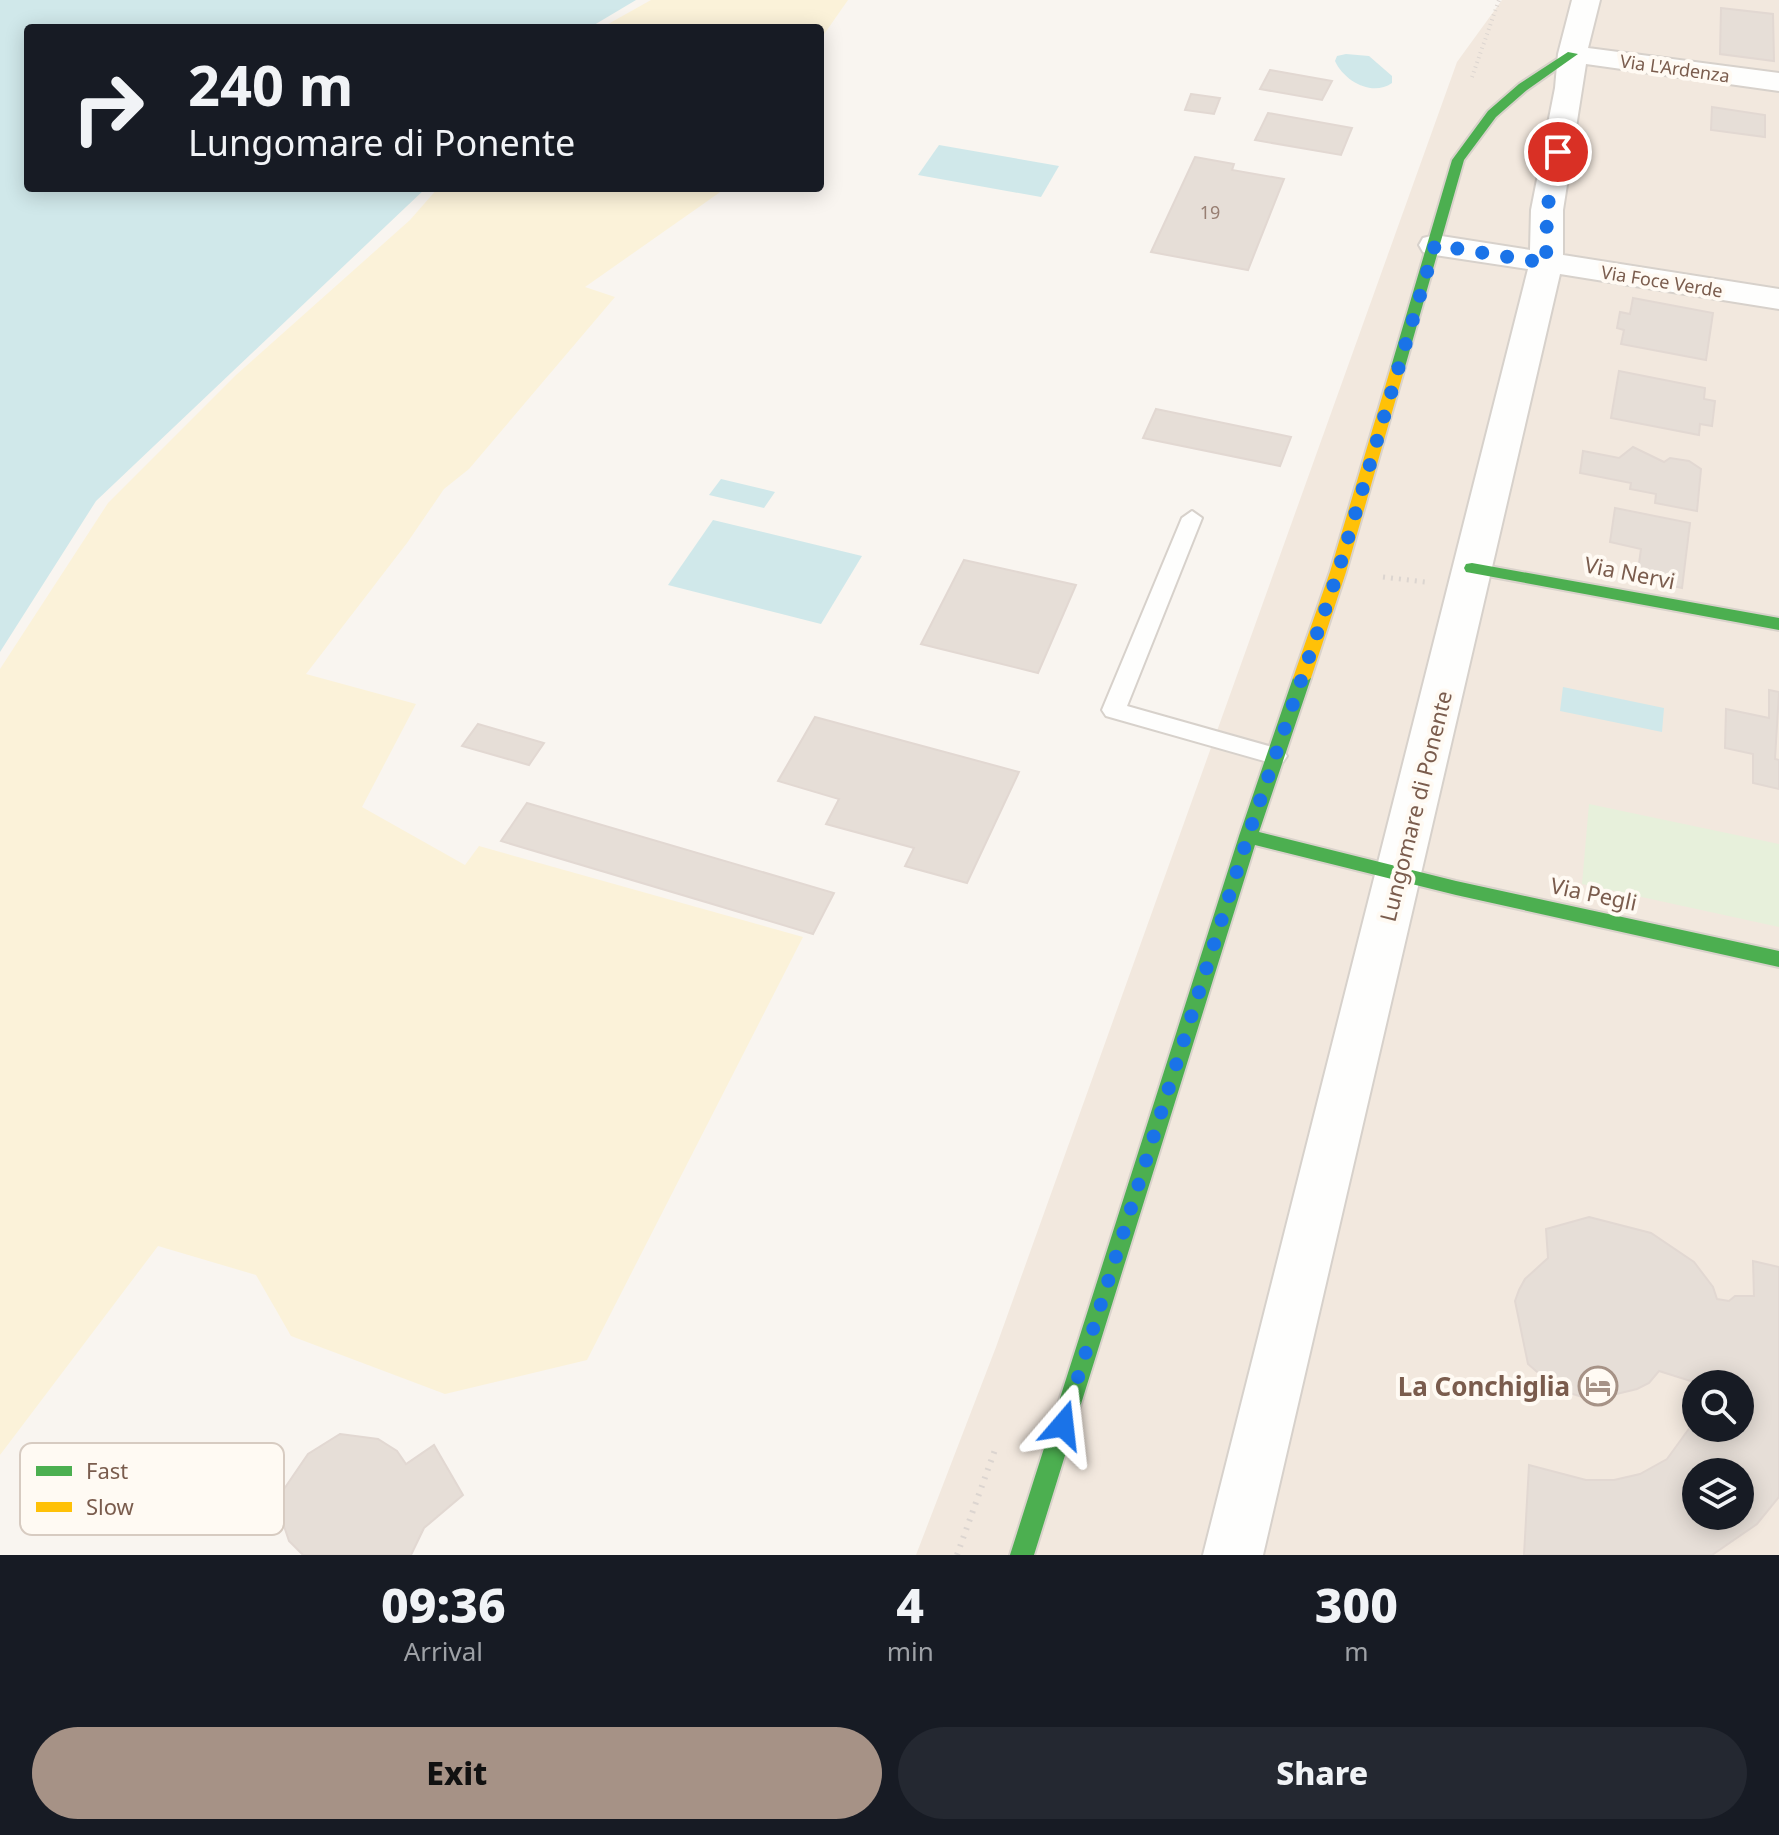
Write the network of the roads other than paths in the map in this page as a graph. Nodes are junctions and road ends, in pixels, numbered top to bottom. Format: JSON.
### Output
{"nodes":[{"id":1,"x":1586,"y":0,"type":"edge"},
{"id":2,"x":1572,"y":54,"type":"junction"},
{"id":3,"x":1779,"y":82,"type":"edge"},
{"id":4,"x":1435,"y":245,"type":"junction"},
{"id":5,"x":1525,"y":260,"type":"junction"},
{"id":6,"x":1779,"y":299,"type":"edge"},
{"id":7,"x":1192,"y":518,"type":"dead end"},
{"id":8,"x":1470,"y":577,"type":"junction"},
{"id":9,"x":1779,"y":624,"type":"edge"},
{"id":10,"x":1275,"y":756,"type":"junction"},
{"id":11,"x":1248,"y":836,"type":"junction"},
{"id":12,"x":1399,"y":874,"type":"junction"},
{"id":13,"x":1779,"y":959,"type":"edge"},
{"id":14,"x":1022,"y":1555,"type":"edge"},
{"id":15,"x":1233,"y":1555,"type":"edge"}],
"edges":[{"from":1,"to":2,"type":"street","name":"Lungomare di Ponente"},
{"from":2,"to":3,"type":"street","name":"Via L'Ardenza"},
{"from":2,"to":4,"type":"street"},
{"from":2,"to":5,"type":"street","name":"Lungomare di Ponente"},
{"from":4,"to":5,"type":"street"},
{"from":4,"to":10,"type":"street"},
{"from":5,"to":6,"type":"street","name":"Via Foce Verde"},
{"from":5,"to":8,"type":"street","name":"Lungomare di Ponente"},
{"from":7,"to":10,"type":"lane"},
{"from":8,"to":9,"type":"street","name":"Via Nervi"},
{"from":8,"to":12,"type":"street","name":"Lungomare di Ponente"},
{"from":10,"to":11,"type":"street"},
{"from":11,"to":12,"type":"street","name":"Via Pegli"},
{"from":11,"to":14,"type":"street"},
{"from":12,"to":13,"type":"street","name":"Via Pegli"},
{"from":12,"to":15,"type":"street","name":"Lungomare di Ponente"}]}
